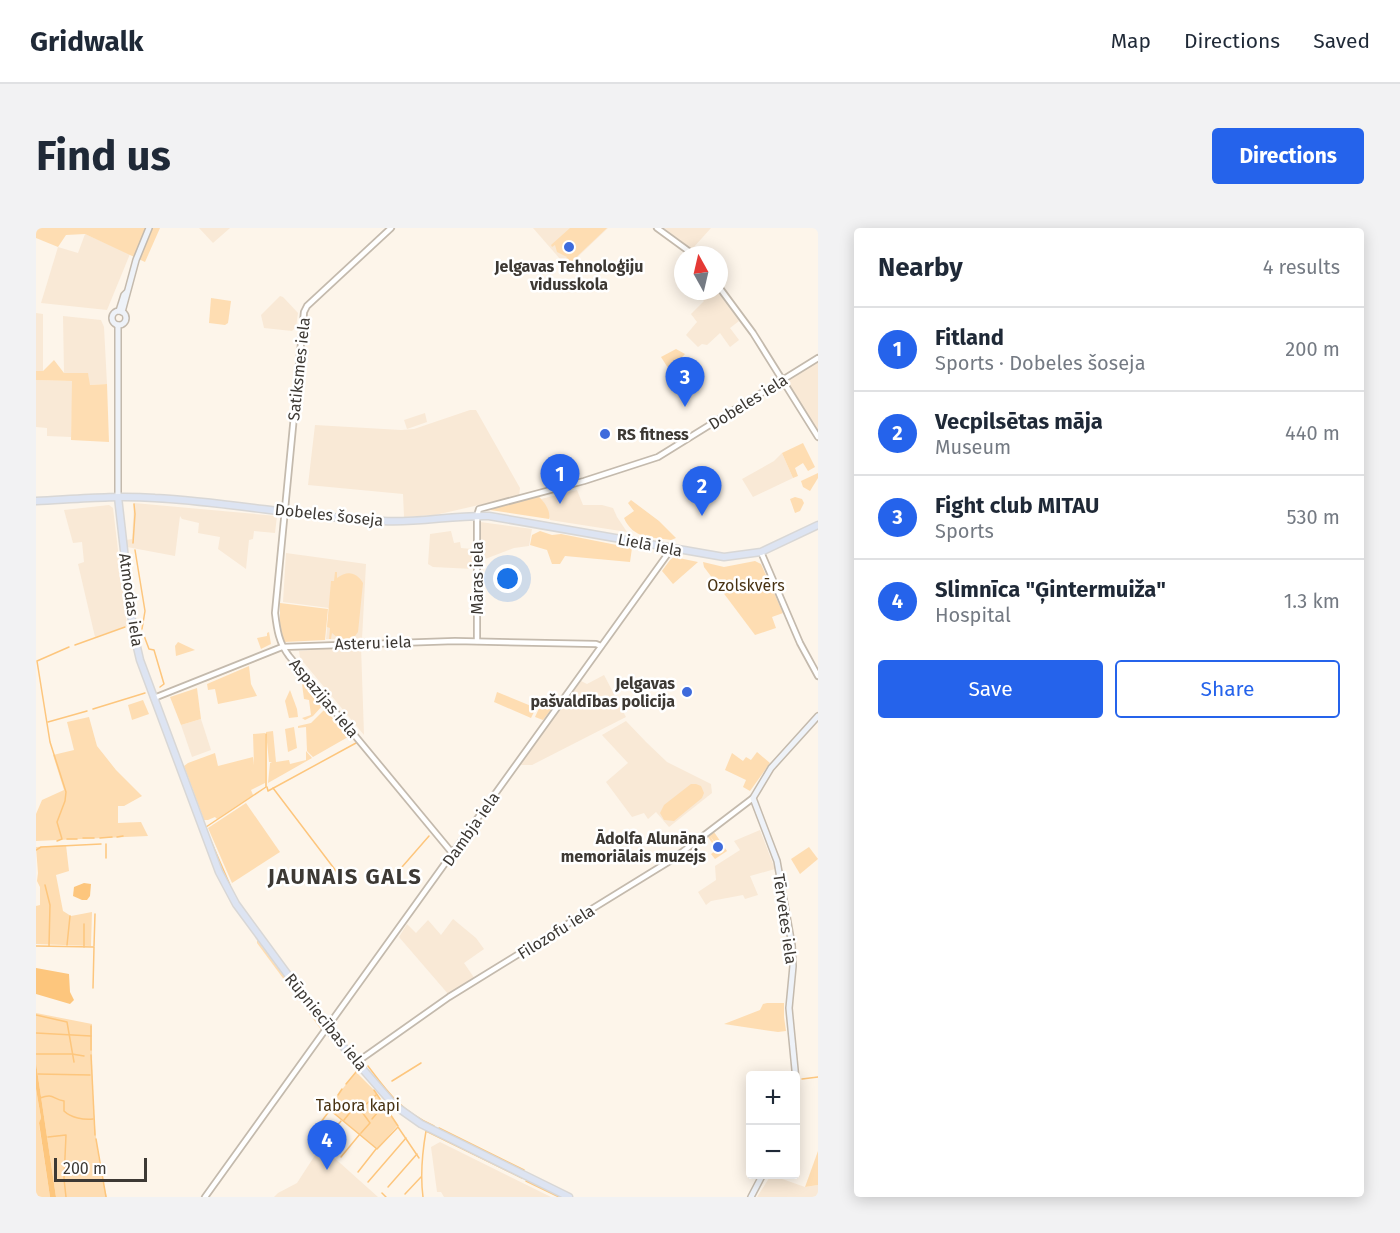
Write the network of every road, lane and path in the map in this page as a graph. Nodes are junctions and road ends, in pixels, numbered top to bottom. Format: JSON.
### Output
{"nodes":[{"id":1,"x":149,"y":228,"type":"edge"},
{"id":2,"x":391,"y":228,"type":"edge"},
{"id":3,"x":657,"y":228,"type":"edge"},
{"id":4,"x":681,"y":246,"type":"edge"},
{"id":5,"x":728,"y":299,"type":"edge"},
{"id":6,"x":121,"y":311,"type":"junction"},
{"id":7,"x":117,"y":325,"type":"junction"},
{"id":8,"x":818,"y":358,"type":"edge"},
{"id":9,"x":783,"y":380,"type":"junction"},
{"id":10,"x":818,"y":437,"type":"edge"},
{"id":11,"x":612,"y":472,"type":"joint"},
{"id":12,"x":118,"y":496,"type":"junction"},
{"id":13,"x":36,"y":501,"type":"edge"},
{"id":14,"x":285,"y":511,"type":"junction"},
{"id":15,"x":477,"y":516,"type":"junction"},
{"id":16,"x":818,"y":525,"type":"edge"},
{"id":17,"x":672,"y":548,"type":"junction"},
{"id":18,"x":762,"y":552,"type":"junction"},
{"id":19,"x":477,"y":641,"type":"junction"},
{"id":20,"x":601,"y":646,"type":"junction"},
{"id":21,"x":282,"y":647,"type":"junction"},
{"id":22,"x":818,"y":676,"type":"edge"},
{"id":23,"x":154,"y":698,"type":"junction"},
{"id":24,"x":818,"y":716,"type":"edge"},
{"id":25,"x":753,"y":798,"type":"junction"},
{"id":26,"x":202,"y":826,"type":"joint"},
{"id":27,"x":453,"y":854,"type":"junction"},
{"id":28,"x":327,"y":1028,"type":"junction"},
{"id":29,"x":357,"y":1062,"type":"junction"},
{"id":30,"x":794,"y":1071,"type":"edge"},
{"id":31,"x":761,"y":1179,"type":"edge"},
{"id":32,"x":206,"y":1197,"type":"edge"},
{"id":33,"x":569,"y":1197,"type":"edge"},
{"id":34,"x":752,"y":1197,"type":"edge"}],
"edges":[{"from":1,"to":6,"type":"main road"},
{"from":2,"to":14,"type":"street","name":"Satiksmes iela"},
{"from":3,"to":4,"type":"street"},
{"from":5,"to":9,"type":"street"},
{"from":6,"to":7,"type":"main road"},
{"from":6,"to":7,"type":"main road"},
{"from":7,"to":12,"type":"main road","name":"Atmodas iela"},
{"from":8,"to":9,"type":"street","name":"Dobeles iela"},
{"from":9,"to":10,"type":"street"},
{"from":9,"to":11,"type":"street","name":"Dobeles iela"},
{"from":11,"to":15,"type":"street","name":"Dobeles šoseja"},
{"from":12,"to":13,"type":"main road","name":"Dobeles šoseja"},
{"from":12,"to":14,"type":"main road","name":"Dobeles šoseja"},
{"from":12,"to":23,"type":"main road","name":"Atmodas iela"},
{"from":14,"to":15,"type":"main road","name":"Dobeles šoseja"},
{"from":14,"to":21,"type":"street","name":"Aspazijas iela"},
{"from":15,"to":17,"type":"main road","name":"Lielā iela"},
{"from":15,"to":19,"type":"street","name":"Māras iela"},
{"from":16,"to":18,"type":"main road","name":"Lielā iela"},
{"from":17,"to":18,"type":"main road","name":"Lielā iela"},
{"from":17,"to":20,"type":"street","name":"Dambja iela"},
{"from":18,"to":22,"type":"street"},
{"from":19,"to":20,"type":"street","name":"Asteru iela"},
{"from":19,"to":21,"type":"street","name":"Asteru iela"},
{"from":20,"to":27,"type":"street","name":"Dambja iela"},
{"from":21,"to":23,"type":"street","name":"Asteru iela"},
{"from":21,"to":27,"type":"street","name":"Aspazijas iela"},
{"from":23,"to":26,"type":"main road","name":"Atmodas iela"},
{"from":24,"to":25,"type":"main road"},
{"from":25,"to":29,"type":"street","name":"Filozofu iela"},
{"from":25,"to":30,"type":"main road","name":"Tērvetes iela"},
{"from":26,"to":28,"type":"main road","name":"Rūpniecības iela"},
{"from":27,"to":28,"type":"street","name":"Dambja iela"},
{"from":28,"to":29,"type":"main road","name":"Rūpniecības iela"},
{"from":28,"to":32,"type":"street","name":"Dambja iela"},
{"from":29,"to":33,"type":"main road","name":"Rūpniecības iela"},
{"from":31,"to":34,"type":"main road"}]}
